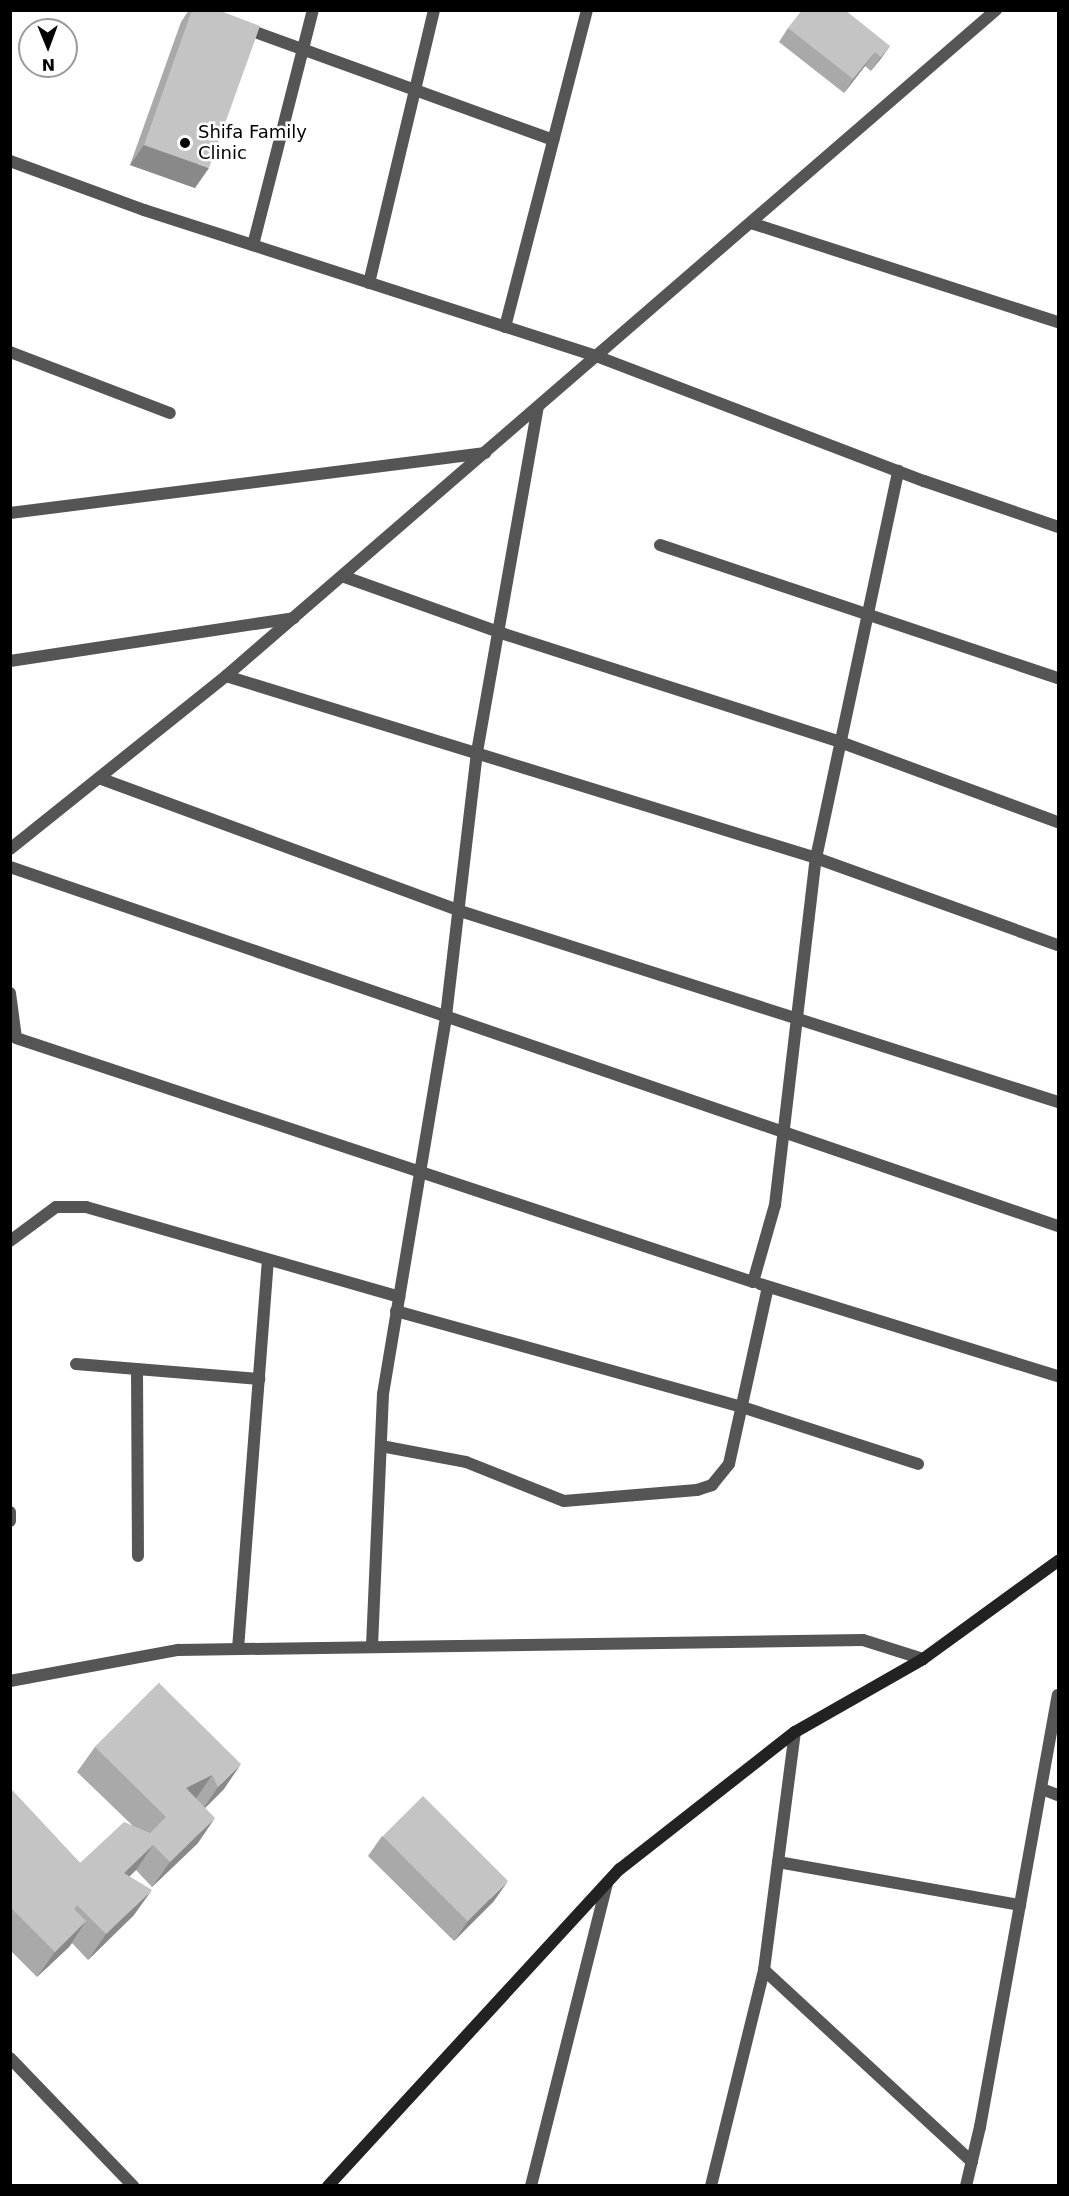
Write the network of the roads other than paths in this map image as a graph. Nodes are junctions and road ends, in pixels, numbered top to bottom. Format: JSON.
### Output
{"nodes":[{"id":1,"x":313,"y":10,"type":"edge"},
{"id":2,"x":434,"y":10,"type":"edge"},
{"id":3,"x":586,"y":10,"type":"edge"},
{"id":4,"x":992,"y":11,"type":"edge"},
{"id":5,"x":228,"y":22,"type":"edge"},
{"id":6,"x":303,"y":49,"type":"junction"},
{"id":7,"x":415,"y":90,"type":"junction"},
{"id":8,"x":553,"y":140,"type":"junction"},
{"id":9,"x":10,"y":161,"type":"edge"},
{"id":10,"x":751,"y":223,"type":"junction"},
{"id":11,"x":254,"y":245,"type":"junction"},
{"id":12,"x":369,"y":283,"type":"junction"},
{"id":13,"x":1059,"y":322,"type":"edge"},
{"id":14,"x":505,"y":327,"type":"junction"},
{"id":15,"x":10,"y":352,"type":"edge"},
{"id":16,"x":596,"y":356,"type":"junction"},
{"id":17,"x":538,"y":407,"type":"junction"},
{"id":18,"x":170,"y":413,"type":"dead end"},
{"id":19,"x":486,"y":452,"type":"junction"},
{"id":20,"x":898,"y":471,"type":"junction"},
{"id":21,"x":10,"y":513,"type":"edge"},
{"id":22,"x":1059,"y":527,"type":"edge"},
{"id":23,"x":660,"y":545,"type":"dead end"},
{"id":24,"x":342,"y":576,"type":"junction"},
{"id":25,"x":867,"y":614,"type":"junction"},
{"id":26,"x":295,"y":618,"type":"junction"},
{"id":27,"x":498,"y":632,"type":"junction"},
{"id":28,"x":10,"y":662,"type":"edge"},
{"id":29,"x":226,"y":676,"type":"junction"},
{"id":30,"x":1059,"y":678,"type":"edge"},
{"id":31,"x":840,"y":742,"type":"junction"},
{"id":32,"x":477,"y":752,"type":"junction"},
{"id":33,"x":99,"y":778,"type":"junction"},
{"id":34,"x":1059,"y":822,"type":"edge"},
{"id":35,"x":10,"y":849,"type":"edge"},
{"id":36,"x":816,"y":858,"type":"junction"},
{"id":37,"x":10,"y":867,"type":"edge"},
{"id":38,"x":457,"y":910,"type":"junction"},
{"id":39,"x":1059,"y":945,"type":"edge"},
{"id":40,"x":10,"y":993,"type":"edge"},
{"id":41,"x":446,"y":1016,"type":"junction"},
{"id":42,"x":797,"y":1019,"type":"junction"},
{"id":43,"x":13,"y":1040,"type":"edge"},
{"id":44,"x":1059,"y":1102,"type":"edge"},
{"id":45,"x":783,"y":1132,"type":"junction"},
{"id":46,"x":419,"y":1169,"type":"junction"},
{"id":47,"x":1059,"y":1226,"type":"edge"},
{"id":48,"x":10,"y":1241,"type":"edge"},
{"id":49,"x":268,"y":1260,"type":"junction"},
{"id":50,"x":753,"y":1282,"type":"junction"},
{"id":51,"x":768,"y":1287,"type":"junction"},
{"id":52,"x":399,"y":1297,"type":"junction"},
{"id":53,"x":396,"y":1311,"type":"junction"},
{"id":54,"x":76,"y":1364,"type":"dead end"},
{"id":55,"x":137,"y":1370,"type":"junction"},
{"id":56,"x":1059,"y":1376,"type":"edge"},
{"id":57,"x":259,"y":1379,"type":"junction"},
{"id":58,"x":742,"y":1407,"type":"junction"},
{"id":59,"x":381,"y":1446,"type":"junction"},
{"id":60,"x":918,"y":1464,"type":"dead end"},
{"id":61,"x":10,"y":1512,"type":"edge"},
{"id":62,"x":10,"y":1521,"type":"edge"},
{"id":63,"x":138,"y":1556,"type":"dead end"},
{"id":64,"x":1059,"y":1561,"type":"edge"},
{"id":65,"x":372,"y":1646,"type":"junction"},
{"id":66,"x":238,"y":1649,"type":"junction"},
{"id":67,"x":922,"y":1659,"type":"junction"},
{"id":68,"x":10,"y":1681,"type":"edge"},
{"id":69,"x":1059,"y":1695,"type":"edge"},
{"id":70,"x":795,"y":1732,"type":"junction"},
{"id":71,"x":1042,"y":1788,"type":"junction"},
{"id":72,"x":1059,"y":1795,"type":"edge"},
{"id":73,"x":778,"y":1862,"type":"junction"},
{"id":74,"x":607,"y":1883,"type":"junction"},
{"id":75,"x":1020,"y":1905,"type":"junction"},
{"id":76,"x":764,"y":1970,"type":"junction"},
{"id":77,"x":10,"y":2058,"type":"edge"},
{"id":78,"x":972,"y":2162,"type":"junction"},
{"id":79,"x":133,"y":2186,"type":"edge"},
{"id":80,"x":328,"y":2186,"type":"edge"},
{"id":81,"x":531,"y":2186,"type":"edge"},
{"id":82,"x":711,"y":2186,"type":"edge"},
{"id":83,"x":966,"y":2186,"type":"edge"}],
"edges":[{"from":1,"to":6,"type":"street"},
{"from":2,"to":7,"type":"street"},
{"from":3,"to":8,"type":"street"},
{"from":4,"to":10,"type":"street"},
{"from":5,"to":6,"type":"street"},
{"from":6,"to":7,"type":"street"},
{"from":6,"to":11,"type":"street"},
{"from":7,"to":8,"type":"street"},
{"from":7,"to":12,"type":"street"},
{"from":8,"to":14,"type":"street"},
{"from":9,"to":11,"type":"street"},
{"from":10,"to":13,"type":"street"},
{"from":10,"to":16,"type":"street"},
{"from":11,"to":12,"type":"street"},
{"from":12,"to":14,"type":"street"},
{"from":14,"to":16,"type":"street"},
{"from":15,"to":18,"type":"street"},
{"from":16,"to":17,"type":"street"},
{"from":16,"to":20,"type":"street"},
{"from":17,"to":19,"type":"street"},
{"from":17,"to":27,"type":"street"},
{"from":19,"to":21,"type":"street"},
{"from":19,"to":24,"type":"street"},
{"from":20,"to":22,"type":"street"},
{"from":20,"to":25,"type":"street"},
{"from":23,"to":25,"type":"street"},
{"from":24,"to":26,"type":"street"},
{"from":24,"to":27,"type":"street"},
{"from":25,"to":30,"type":"street"},
{"from":25,"to":31,"type":"street"},
{"from":26,"to":28,"type":"street"},
{"from":26,"to":29,"type":"street"},
{"from":27,"to":31,"type":"street"},
{"from":27,"to":32,"type":"street"},
{"from":29,"to":32,"type":"street"},
{"from":29,"to":33,"type":"street"},
{"from":31,"to":34,"type":"street"},
{"from":31,"to":36,"type":"street"},
{"from":32,"to":36,"type":"street"},
{"from":32,"to":38,"type":"street"},
{"from":33,"to":35,"type":"street"},
{"from":33,"to":38,"type":"street"},
{"from":36,"to":39,"type":"street"},
{"from":36,"to":42,"type":"street"},
{"from":37,"to":41,"type":"street"},
{"from":38,"to":41,"type":"street"},
{"from":38,"to":42,"type":"street"},
{"from":40,"to":43,"type":"street"},
{"from":41,"to":45,"type":"street"},
{"from":41,"to":46,"type":"street"},
{"from":42,"to":44,"type":"street"},
{"from":42,"to":45,"type":"street"},
{"from":43,"to":46,"type":"street"},
{"from":45,"to":47,"type":"street"},
{"from":45,"to":50,"type":"street"},
{"from":46,"to":50,"type":"street"},
{"from":46,"to":52,"type":"street"},
{"from":48,"to":49,"type":"street"},
{"from":49,"to":52,"type":"street"},
{"from":49,"to":57,"type":"street"},
{"from":50,"to":51,"type":"street"},
{"from":51,"to":56,"type":"street"},
{"from":51,"to":58,"type":"street"},
{"from":52,"to":53,"type":"street"},
{"from":53,"to":58,"type":"street"},
{"from":53,"to":59,"type":"street"},
{"from":54,"to":55,"type":"street"},
{"from":55,"to":57,"type":"street"},
{"from":55,"to":63,"type":"street"},
{"from":57,"to":66,"type":"street"},
{"from":58,"to":59,"type":"street"},
{"from":58,"to":60,"type":"street"},
{"from":59,"to":65,"type":"street"},
{"from":61,"to":62,"type":"street"},
{"from":64,"to":67,"type":"street"},
{"from":65,"to":66,"type":"street"},
{"from":65,"to":67,"type":"street"},
{"from":66,"to":68,"type":"street"},
{"from":67,"to":70,"type":"street"},
{"from":69,"to":71,"type":"street"},
{"from":70,"to":73,"type":"street"},
{"from":70,"to":74,"type":"street"},
{"from":71,"to":72,"type":"street"},
{"from":71,"to":75,"type":"street"},
{"from":73,"to":75,"type":"street"},
{"from":73,"to":76,"type":"street"},
{"from":74,"to":80,"type":"street"},
{"from":74,"to":81,"type":"street"},
{"from":75,"to":78,"type":"street"},
{"from":76,"to":78,"type":"street"},
{"from":76,"to":82,"type":"street"},
{"from":77,"to":79,"type":"street"},
{"from":78,"to":83,"type":"street"}]}
